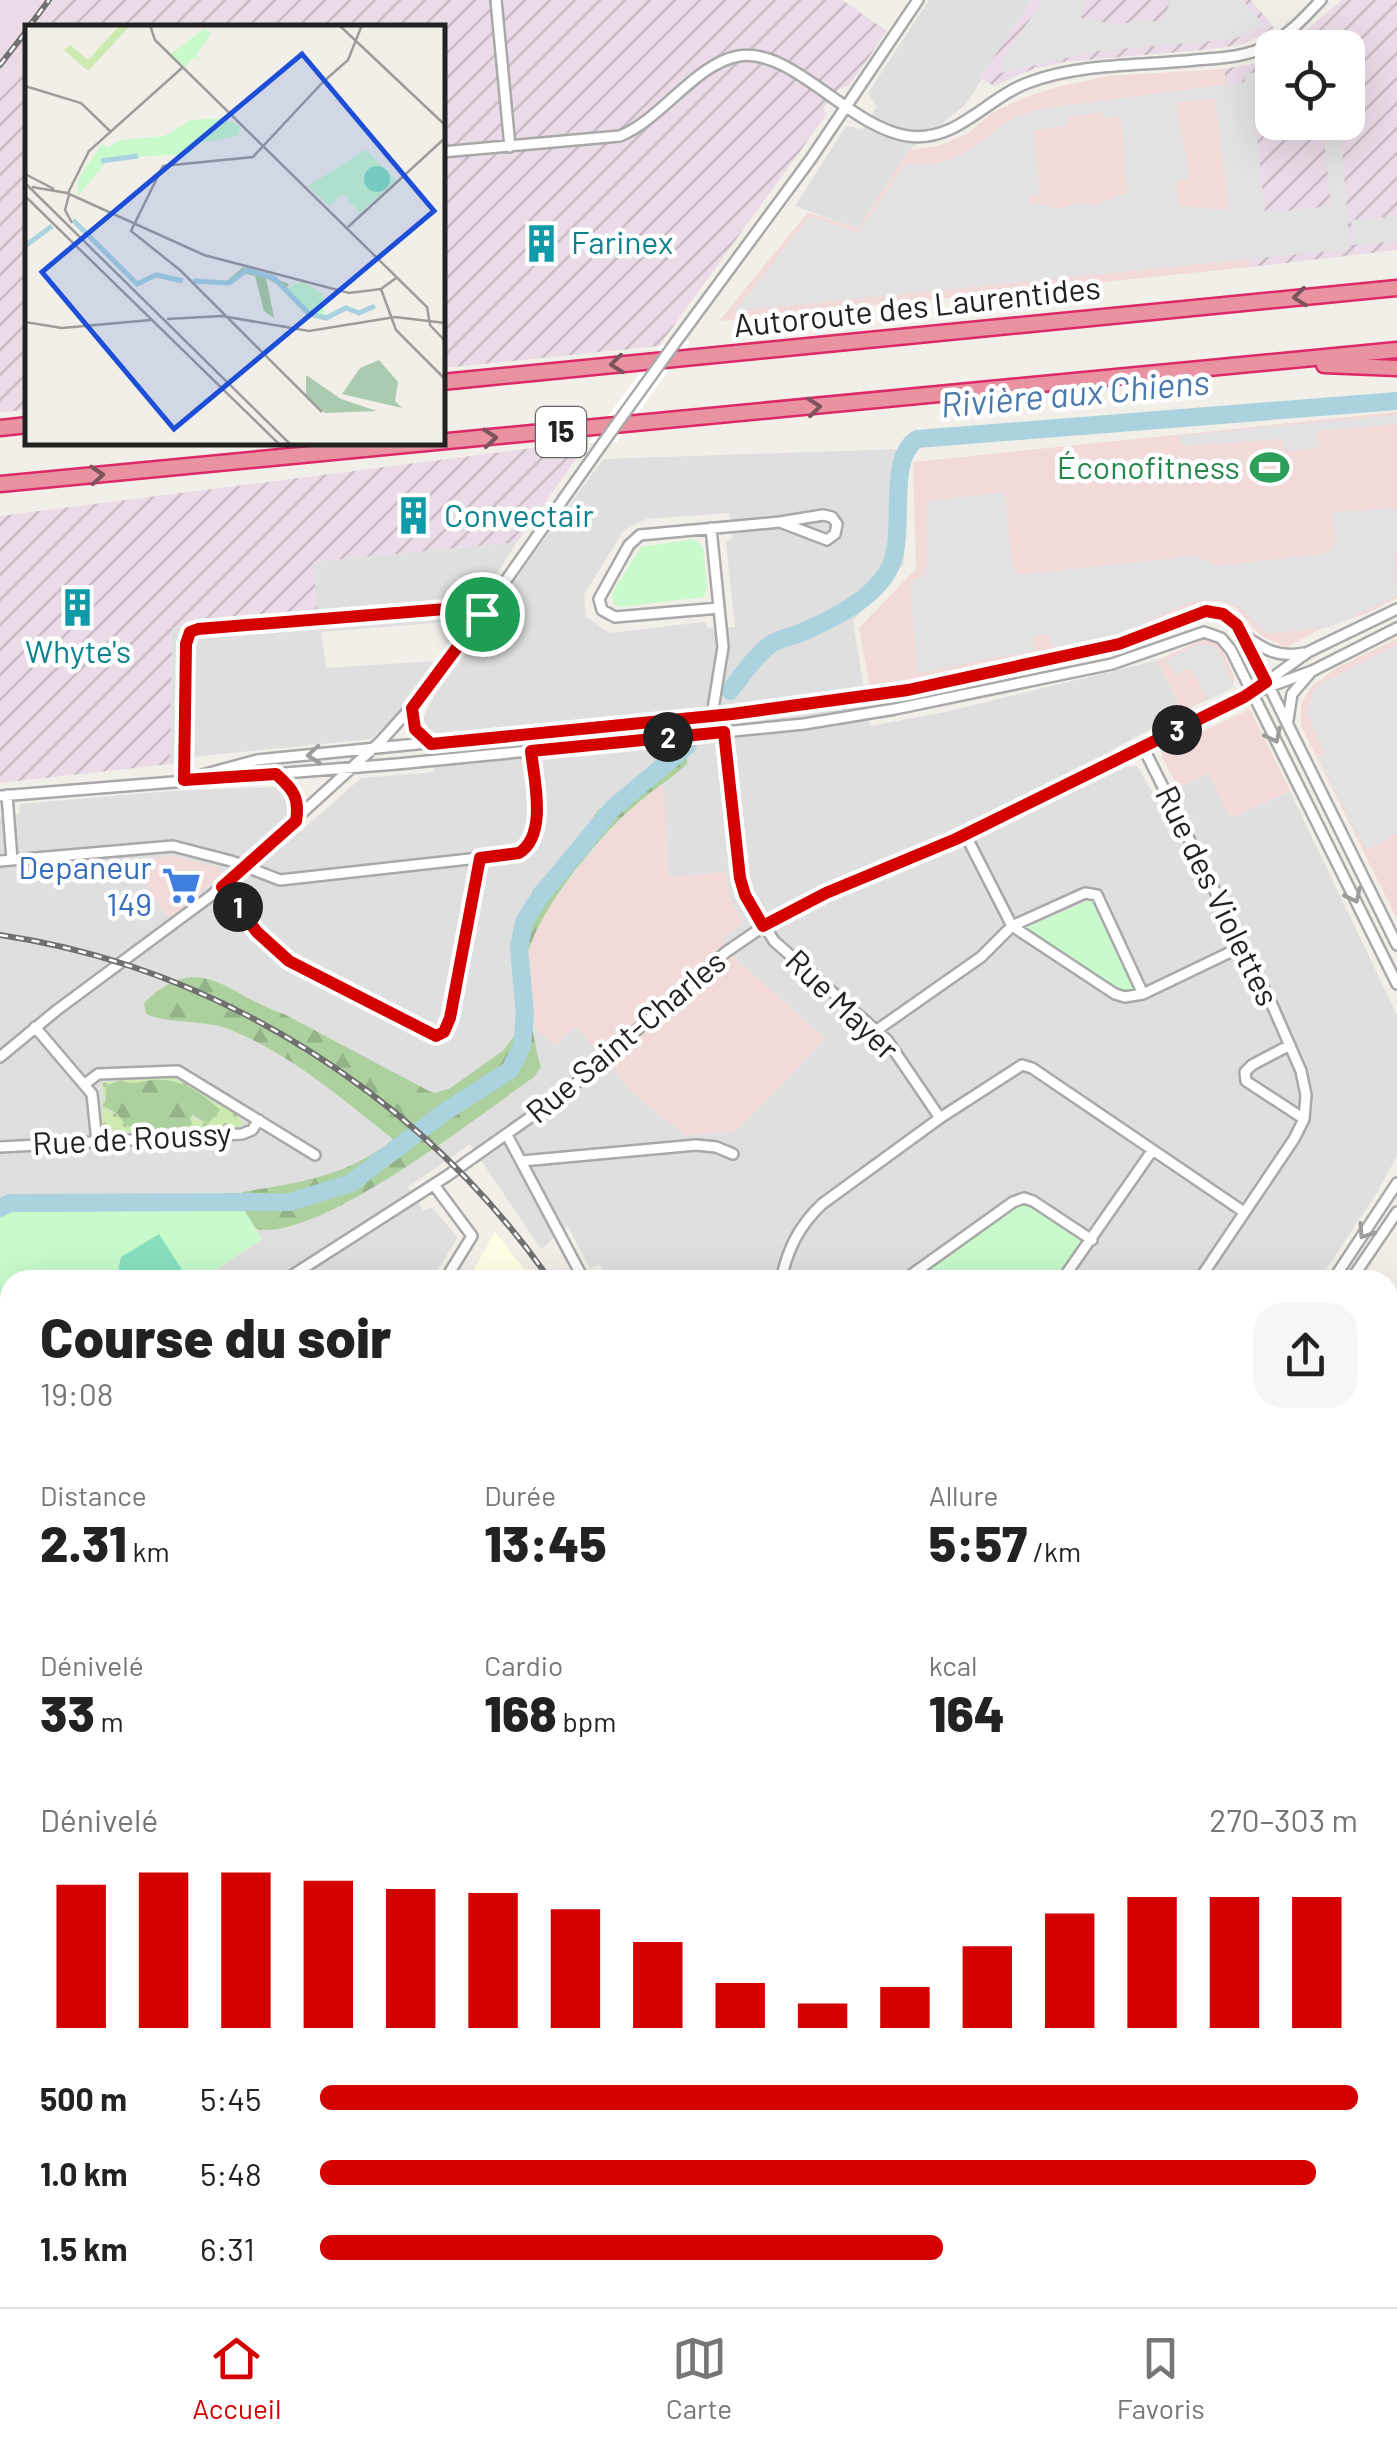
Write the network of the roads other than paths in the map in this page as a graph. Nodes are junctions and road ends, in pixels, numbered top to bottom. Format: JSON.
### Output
{"nodes":[{"id":1,"x":496,"y":0,"type":"edge"},
{"id":2,"x":918,"y":0,"type":"edge"},
{"id":3,"x":1321,"y":0,"type":"edge"},
{"id":4,"x":846,"y":107,"type":"junction"},
{"id":5,"x":510,"y":147,"type":"junction"},
{"id":6,"x":445,"y":152,"type":"edge"},
{"id":7,"x":1397,"y":288,"type":"edge"},
{"id":8,"x":1397,"y":350,"type":"edge"},
{"id":9,"x":1268,"y":363,"type":"junction"},
{"id":10,"x":1397,"y":368,"type":"edge"},
{"id":11,"x":445,"y":382,"type":"edge"},
{"id":12,"x":25,"y":425,"type":"edge"},
{"id":13,"x":0,"y":428,"type":"edge"},
{"id":14,"x":445,"y":442,"type":"edge"},
{"id":15,"x":409,"y":445,"type":"edge"},
{"id":16,"x":0,"y":484,"type":"edge"},
{"id":17,"x":780,"y":522,"type":"junction"},
{"id":18,"x":711,"y":528,"type":"junction"},
{"id":19,"x":719,"y":608,"type":"junction"},
{"id":20,"x":1397,"y":609,"type":"edge"},
{"id":21,"x":482,"y":614,"type":"junction"},
{"id":22,"x":1397,"y":628,"type":"edge"},
{"id":23,"x":1243,"y":634,"type":"junction"},
{"id":24,"x":1308,"y":652,"type":"junction"},
{"id":25,"x":1044,"y":661,"type":"junction"},
{"id":26,"x":1312,"y":671,"type":"junction"},
{"id":27,"x":1048,"y":678,"type":"junction"},
{"id":28,"x":1268,"y":684,"type":"junction"},
{"id":29,"x":908,"y":690,"type":"junction"},
{"id":30,"x":1252,"y":693,"type":"junction"},
{"id":31,"x":911,"y":706,"type":"junction"},
{"id":32,"x":412,"y":708,"type":"junction"},
{"id":33,"x":716,"y":716,"type":"junction"},
{"id":34,"x":1288,"y":726,"type":"junction"},
{"id":35,"x":724,"y":732,"type":"junction"},
{"id":36,"x":529,"y":734,"type":"junction"},
{"id":37,"x":431,"y":744,"type":"junction"},
{"id":38,"x":1143,"y":747,"type":"junction"},
{"id":39,"x":371,"y":749,"type":"junction"},
{"id":40,"x":531,"y":751,"type":"junction"},
{"id":41,"x":354,"y":767,"type":"junction"},
{"id":42,"x":276,"y":774,"type":"junction"},
{"id":43,"x":184,"y":780,"type":"junction"},
{"id":44,"x":4,"y":796,"type":"edge"},
{"id":45,"x":296,"y":821,"type":"junction"},
{"id":46,"x":965,"y":834,"type":"junction"},
{"id":47,"x":1349,"y":850,"type":"junction"},
{"id":48,"x":1334,"y":857,"type":"junction"},
{"id":49,"x":480,"y":858,"type":"junction"},
{"id":50,"x":12,"y":860,"type":"junction"},
{"id":51,"x":0,"y":862,"type":"edge"},
{"id":52,"x":246,"y":866,"type":"junction"},
{"id":53,"x":222,"y":887,"type":"junction"},
{"id":54,"x":763,"y":926,"type":"junction"},
{"id":55,"x":1012,"y":926,"type":"junction"},
{"id":56,"x":1397,"y":945,"type":"edge"},
{"id":57,"x":1243,"y":946,"type":"junction"},
{"id":58,"x":1395,"y":977,"type":"edge"},
{"id":59,"x":1144,"y":994,"type":"junction"},
{"id":60,"x":36,"y":1027,"type":"junction"},
{"id":61,"x":877,"y":1030,"type":"junction"},
{"id":62,"x":1290,"y":1045,"type":"junction"},
{"id":63,"x":0,"y":1057,"type":"edge"},
{"id":64,"x":85,"y":1084,"type":"junction"},
{"id":65,"x":940,"y":1118,"type":"junction"},
{"id":66,"x":1304,"y":1119,"type":"junction"},
{"id":67,"x":259,"y":1120,"type":"junction"},
{"id":68,"x":507,"y":1135,"type":"junction"},
{"id":69,"x":96,"y":1142,"type":"junction"},
{"id":70,"x":0,"y":1146,"type":"edge"},
{"id":71,"x":1152,"y":1150,"type":"junction"},
{"id":72,"x":733,"y":1154,"type":"dead end"},
{"id":73,"x":315,"y":1155,"type":"dead end"},
{"id":74,"x":522,"y":1161,"type":"junction"},
{"id":75,"x":1397,"y":1182,"type":"edge"},
{"id":76,"x":434,"y":1185,"type":"junction"},
{"id":77,"x":1244,"y":1212,"type":"junction"},
{"id":78,"x":1397,"y":1212,"type":"edge"},
{"id":79,"x":1092,"y":1240,"type":"junction"},
{"id":80,"x":302,"y":1270,"type":"edge"},
{"id":81,"x":451,"y":1270,"type":"edge"},
{"id":82,"x":579,"y":1270,"type":"edge"},
{"id":83,"x":784,"y":1270,"type":"edge"},
{"id":84,"x":918,"y":1270,"type":"edge"},
{"id":85,"x":1070,"y":1270,"type":"edge"},
{"id":86,"x":1206,"y":1270,"type":"edge"},
{"id":87,"x":1339,"y":1270,"type":"edge"},
{"id":88,"x":1358,"y":1270,"type":"edge"}],
"edges":[{"from":1,"to":5,"type":"street"},
{"from":2,"to":4,"type":"street"},
{"from":3,"to":4,"type":"street"},
{"from":4,"to":5,"type":"street"},
{"from":4,"to":21,"type":"street","bridge":true},
{"from":5,"to":6,"type":"street"},
{"from":7,"to":11,"type":"highway","name":"Autoroute des Laurentides","number":"15","one_way":true},
{"from":8,"to":9,"type":"highway","number":"15"},
{"from":9,"to":10,"type":"highway"},
{"from":14,"to":9,"type":"highway","number":"15","one_way":true},
{"from":12,"to":13,"type":"highway"},
{"from":16,"to":15,"type":"highway","number":"15","one_way":true},
{"from":17,"to":17,"type":"street"},
{"from":17,"to":18,"type":"street"},
{"from":18,"to":19,"type":"street"},
{"from":18,"to":19,"type":"street"},
{"from":19,"to":33,"type":"street"},
{"from":20,"to":24,"type":"street","name":"Rue Saint-Charles"},
{"from":21,"to":32,"type":"street"},
{"from":21,"to":43,"type":"street"},
{"from":22,"to":26,"type":"street","name":"Rue Saint-Charles"},
{"from":23,"to":24,"type":"street"},
{"from":23,"to":25,"type":"street"},
{"from":23,"to":28,"type":"street"},
{"from":24,"to":28,"type":"street","name":"Rue Saint-Charles"},
{"from":25,"to":27,"type":"street"},
{"from":25,"to":29,"type":"street"},
{"from":26,"to":28,"type":"street","name":"Rue Saint-Charles"},
{"from":26,"to":34,"type":"street"},
{"from":27,"to":30,"type":"street"},
{"from":27,"to":31,"type":"street"},
{"from":28,"to":30,"type":"street","name":"Rue Saint-Charles"},
{"from":28,"to":34,"type":"street"},
{"from":29,"to":31,"type":"street"},
{"from":29,"to":33,"type":"street"},
{"from":30,"to":38,"type":"street","name":"Rue Saint-Charles"},
{"from":30,"to":48,"type":"street","one_way":true},
{"from":31,"to":35,"type":"street"},
{"from":32,"to":37,"type":"street"},
{"from":32,"to":39,"type":"street"},
{"from":33,"to":35,"type":"street","name":"Rue Mayer"},
{"from":33,"to":36,"type":"street"},
{"from":34,"to":47,"type":"street"},
{"from":35,"to":40,"type":"street"},
{"from":35,"to":54,"type":"street","name":"Rue Mayer"},
{"from":36,"to":37,"type":"street"},
{"from":36,"to":40,"type":"street"},
{"from":37,"to":39,"type":"street"},
{"from":38,"to":46,"type":"street","name":"Rue Saint-Charles"},
{"from":38,"to":57,"type":"street","name":"Rue des Violettes"},
{"from":39,"to":41,"type":"street"},
{"from":39,"to":43,"type":"street","one_way":true},
{"from":40,"to":41,"type":"street"},
{"from":40,"to":49,"type":"street"},
{"from":41,"to":42,"type":"street"},
{"from":41,"to":45,"type":"street"},
{"from":42,"to":43,"type":"street"},
{"from":42,"to":45,"type":"street"},
{"from":43,"to":44,"type":"street"},
{"from":44,"to":50,"type":"street"},
{"from":45,"to":52,"type":"street"},
{"from":46,"to":54,"type":"street","name":"Rue Saint-Charles"},
{"from":46,"to":55,"type":"street"},
{"from":47,"to":48,"type":"street"},
{"from":47,"to":56,"type":"street"},
{"from":48,"to":58,"type":"street","one_way":true},
{"from":49,"to":52,"type":"street"},
{"from":49,"to":53,"type":"street"},
{"from":50,"to":51,"type":"street"},
{"from":50,"to":52,"type":"street"},
{"from":52,"to":53,"type":"street"},
{"from":53,"to":60,"type":"street"},
{"from":54,"to":61,"type":"street","name":"Rue Mayer"},
{"from":54,"to":68,"type":"street","name":"Rue Saint-Charles"},
{"from":55,"to":59,"type":"street"},
{"from":55,"to":59,"type":"street"},
{"from":55,"to":61,"type":"street"},
{"from":57,"to":59,"type":"street"},
{"from":57,"to":62,"type":"street","name":"Rue des Violettes"},
{"from":60,"to":63,"type":"street"},
{"from":60,"to":64,"type":"street"},
{"from":61,"to":65,"type":"street","name":"Rue Mayer"},
{"from":62,"to":66,"type":"street","name":"Rue des Violettes"},
{"from":62,"to":66,"type":"street","name":"Rue des Violettes"},
{"from":64,"to":67,"type":"street"},
{"from":64,"to":69,"type":"street"},
{"from":65,"to":71,"type":"street"},
{"from":65,"to":83,"type":"street"},
{"from":66,"to":77,"type":"street"},
{"from":67,"to":69,"type":"street","name":"Rue de Roussy"},
{"from":67,"to":73,"type":"street"},
{"from":68,"to":74,"type":"street"},
{"from":68,"to":76,"type":"street","name":"Rue Saint-Charles"},
{"from":69,"to":70,"type":"street","name":"Rue de Roussy"},
{"from":71,"to":77,"type":"street"},
{"from":71,"to":79,"type":"street"},
{"from":72,"to":74,"type":"street"},
{"from":74,"to":82,"type":"street"},
{"from":75,"to":87,"type":"street","one_way":true},
{"from":76,"to":80,"type":"street","name":"Rue Saint-Charles"},
{"from":76,"to":81,"type":"street"},
{"from":77,"to":86,"type":"street"},
{"from":78,"to":88,"type":"street"},
{"from":79,"to":84,"type":"street"},
{"from":79,"to":85,"type":"street"}]}
